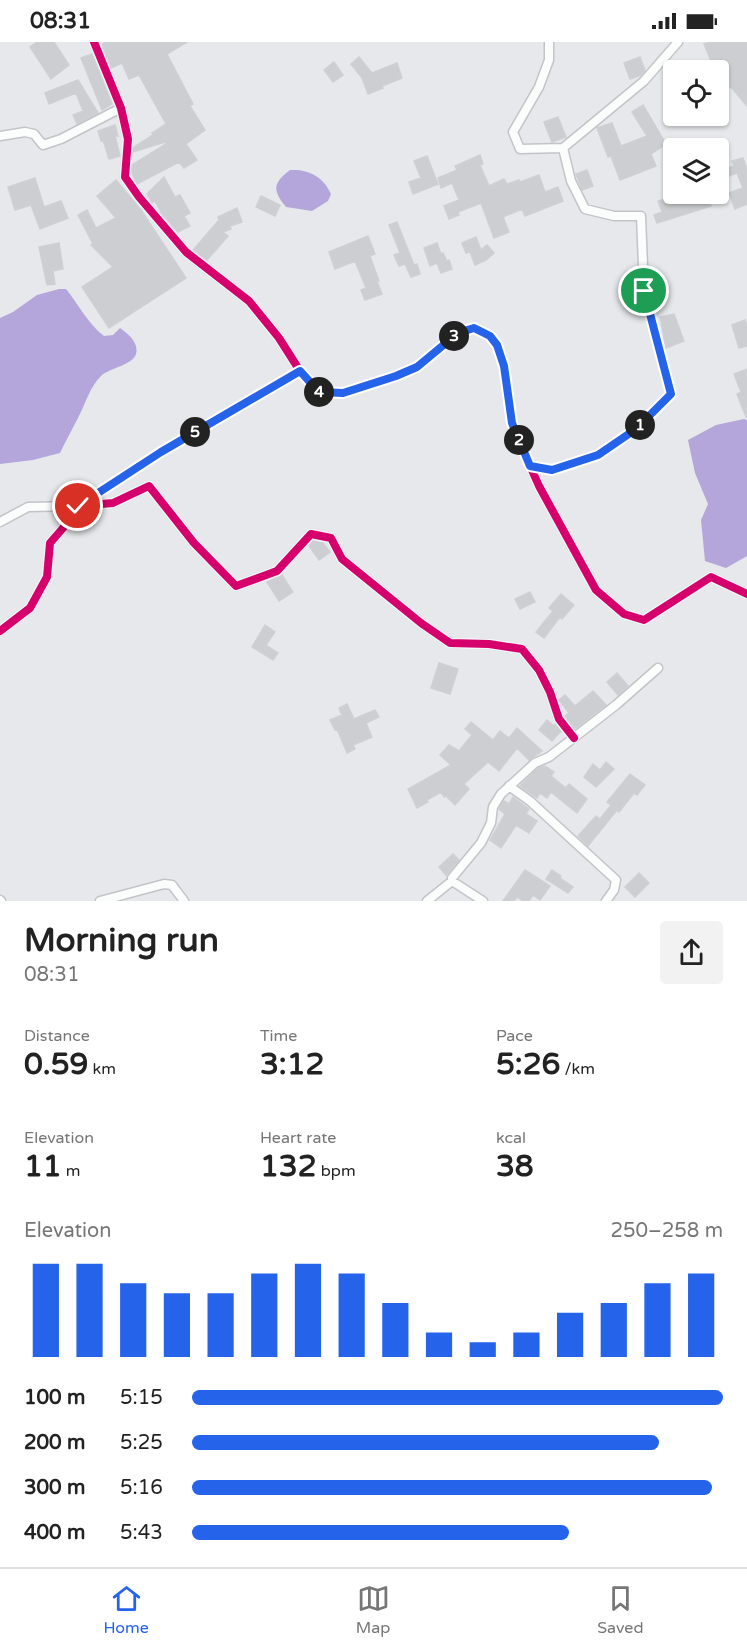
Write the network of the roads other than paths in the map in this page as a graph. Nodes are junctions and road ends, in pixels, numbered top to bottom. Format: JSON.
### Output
{"nodes":[{"id":1,"x":94,"y":42,"type":"edge"},
{"id":2,"x":549,"y":42,"type":"edge"},
{"id":3,"x":678,"y":42,"type":"edge"},
{"id":4,"x":121,"y":108,"type":"junction"},
{"id":5,"x":0,"y":136,"type":"edge"},
{"id":6,"x":563,"y":148,"type":"junction"},
{"id":7,"x":300,"y":371,"type":"junction"},
{"id":8,"x":530,"y":466,"type":"junction"},
{"id":9,"x":78,"y":506,"type":"junction"},
{"id":10,"x":0,"y":522,"type":"edge"},
{"id":11,"x":747,"y":594,"type":"edge"},
{"id":12,"x":0,"y":632,"type":"edge"},
{"id":13,"x":657,"y":668,"type":"dead end"},
{"id":14,"x":574,"y":738,"type":"junction"},
{"id":15,"x":509,"y":786,"type":"junction"},
{"id":16,"x":452,"y":881,"type":"junction"},
{"id":17,"x":100,"y":901,"type":"edge"},
{"id":18,"x":184,"y":901,"type":"edge"},
{"id":19,"x":427,"y":901,"type":"edge"},
{"id":20,"x":483,"y":901,"type":"edge"},
{"id":21,"x":606,"y":901,"type":"edge"}],
"edges":[{"from":1,"to":4,"type":"street"},
{"from":2,"to":6,"type":"street"},
{"from":3,"to":6,"type":"street"},
{"from":4,"to":5,"type":"street"},
{"from":4,"to":7,"type":"street"},
{"from":6,"to":8,"type":"street"},
{"from":7,"to":8,"type":"street"},
{"from":7,"to":9,"type":"street"},
{"from":8,"to":11,"type":"street"},
{"from":9,"to":10,"type":"street"},
{"from":9,"to":12,"type":"street"},
{"from":9,"to":14,"type":"street"},
{"from":13,"to":14,"type":"street"},
{"from":14,"to":15,"type":"street"},
{"from":15,"to":16,"type":"street"},
{"from":15,"to":21,"type":"street"},
{"from":16,"to":19,"type":"street"},
{"from":16,"to":20,"type":"street"},
{"from":17,"to":18,"type":"street"}]}
